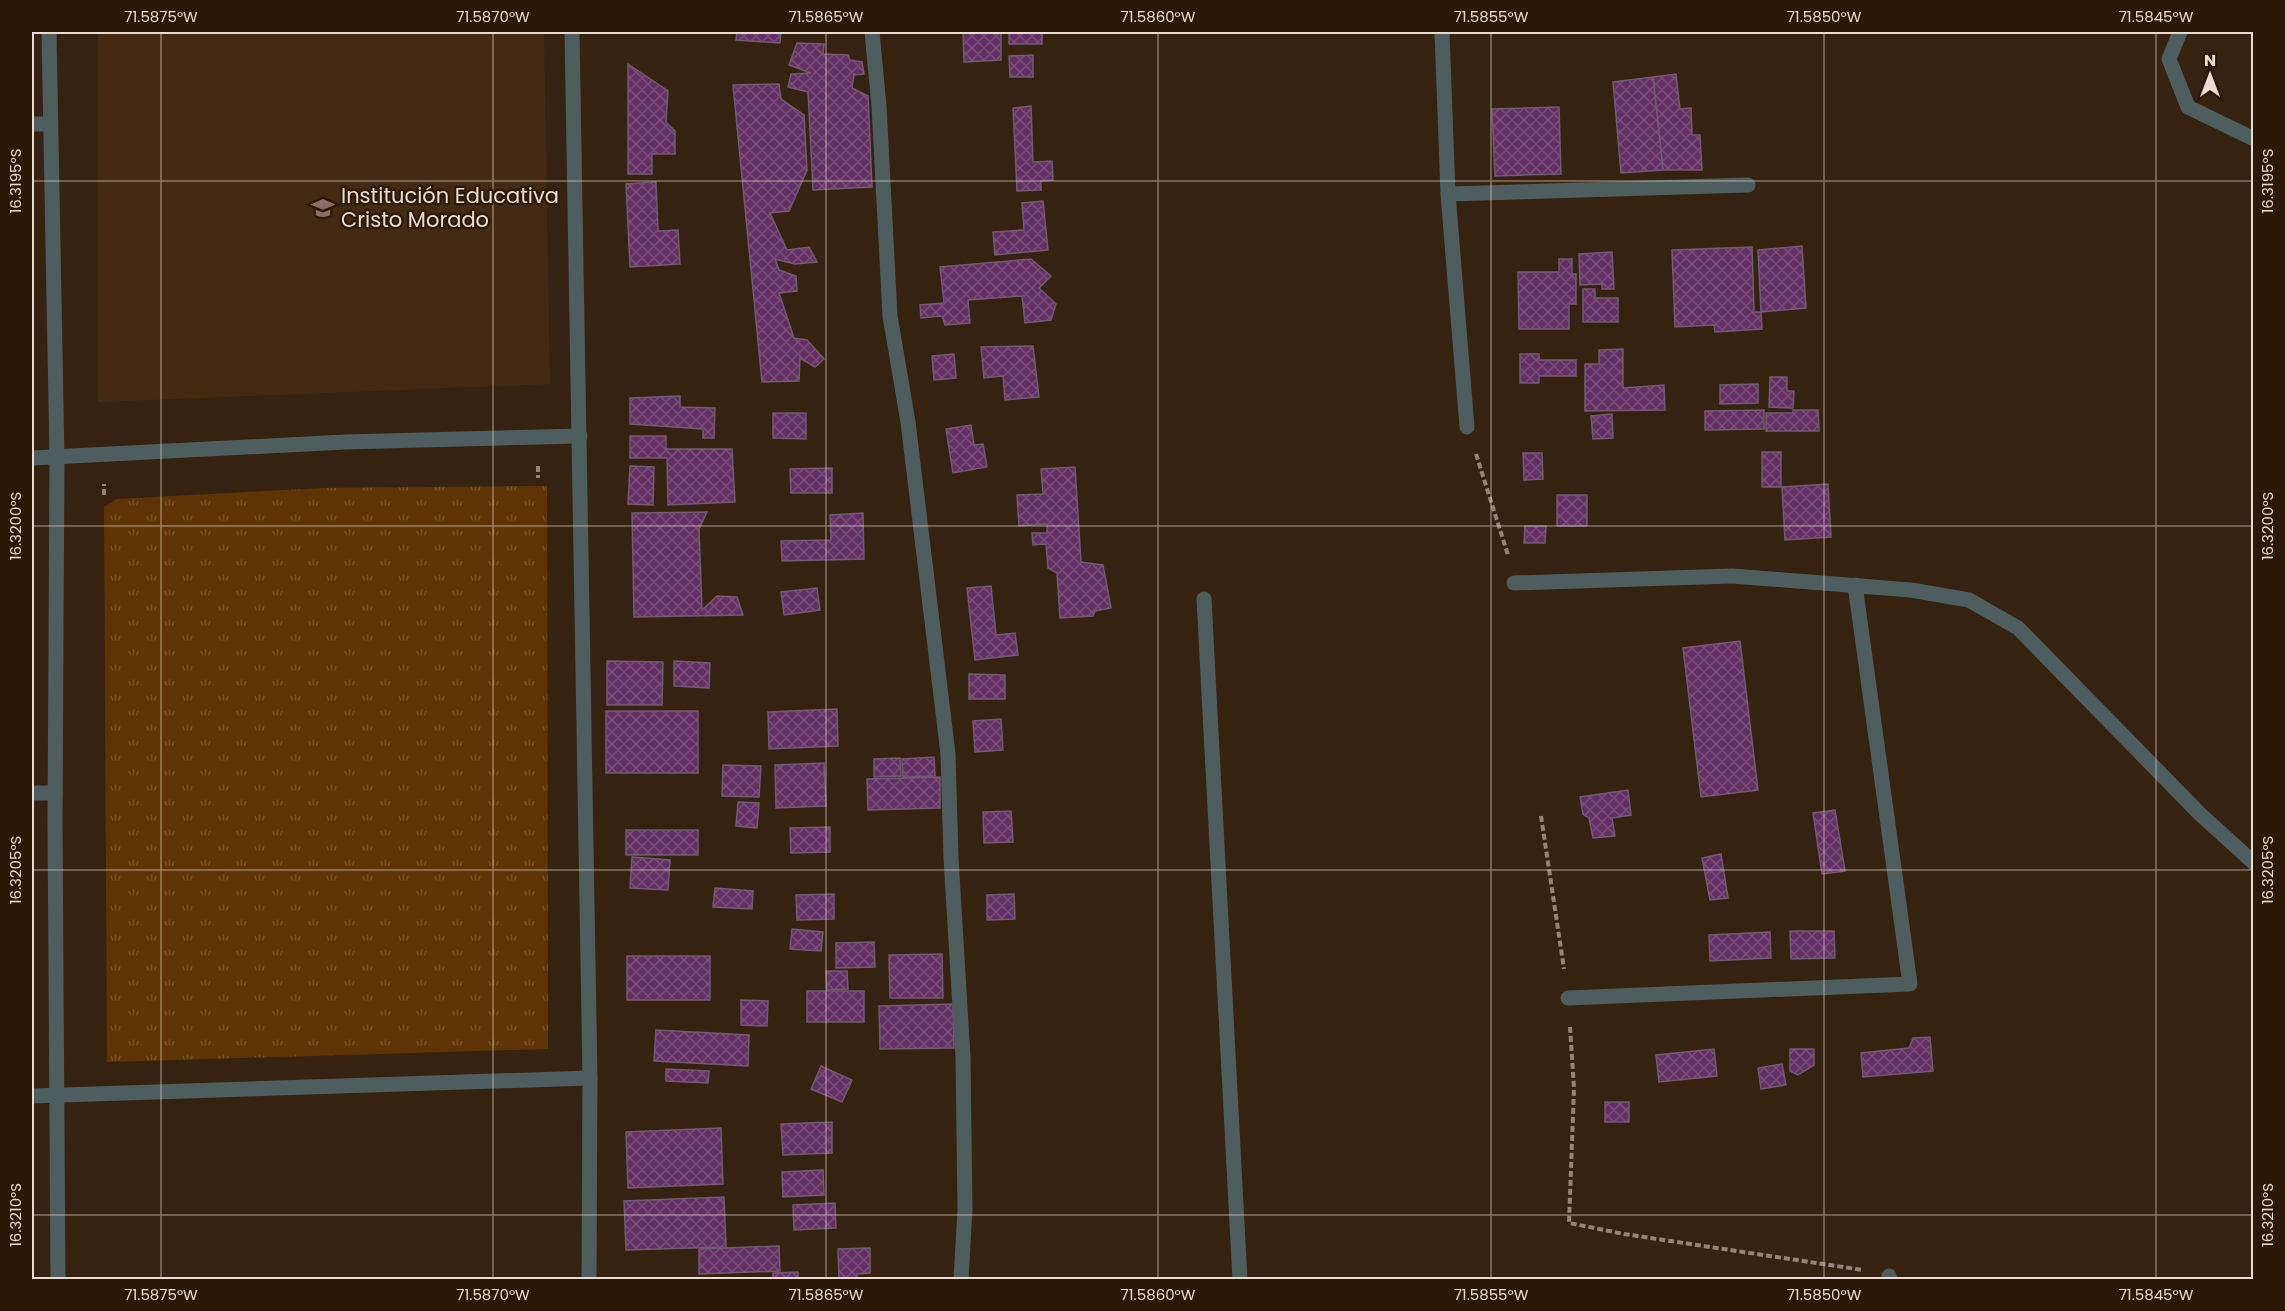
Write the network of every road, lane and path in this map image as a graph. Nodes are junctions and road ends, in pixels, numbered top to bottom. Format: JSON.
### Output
{"nodes":[{"id":1,"x":49,"y":32,"type":"edge"},
{"id":2,"x":572,"y":32,"type":"edge"},
{"id":3,"x":872,"y":32,"type":"edge"},
{"id":4,"x":1442,"y":32,"type":"edge"},
{"id":5,"x":2180,"y":32,"type":"edge"},
{"id":6,"x":32,"y":123,"type":"edge"},
{"id":7,"x":50,"y":123,"type":"junction"},
{"id":8,"x":2253,"y":139,"type":"edge"},
{"id":9,"x":1748,"y":185,"type":"dead end"},
{"id":10,"x":1448,"y":194,"type":"junction"},
{"id":11,"x":1467,"y":427,"type":"joint"},
{"id":12,"x":580,"y":436,"type":"junction"},
{"id":13,"x":32,"y":458,"type":"edge"},
{"id":14,"x":57,"y":458,"type":"junction"},
{"id":15,"x":1514,"y":583,"type":"joint"},
{"id":16,"x":1855,"y":585,"type":"junction"},
{"id":17,"x":1204,"y":599,"type":"dead end"},
{"id":18,"x":32,"y":793,"type":"edge"},
{"id":19,"x":55,"y":793,"type":"junction"},
{"id":20,"x":1541,"y":816,"type":"dead end"},
{"id":21,"x":2253,"y":863,"type":"edge"},
{"id":22,"x":1568,"y":998,"type":"junction"},
{"id":23,"x":590,"y":1078,"type":"junction"},
{"id":24,"x":57,"y":1095,"type":"junction"},
{"id":25,"x":32,"y":1096,"type":"edge"},
{"id":26,"x":1890,"y":1278,"type":"edge"},
{"id":27,"x":58,"y":1280,"type":"edge"},
{"id":28,"x":589,"y":1280,"type":"edge"},
{"id":29,"x":961,"y":1280,"type":"edge"},
{"id":30,"x":1240,"y":1280,"type":"edge"}],
"edges":[{"from":1,"to":7,"type":"street"},
{"from":2,"to":12,"type":"street"},
{"from":3,"to":29,"type":"street"},
{"from":4,"to":10,"type":"street"},
{"from":5,"to":8,"type":"street"},
{"from":6,"to":7,"type":"street"},
{"from":7,"to":14,"type":"street"},
{"from":9,"to":10,"type":"street"},
{"from":10,"to":11,"type":"street"},
{"from":11,"to":15,"type":"path"},
{"from":12,"to":14,"type":"street"},
{"from":12,"to":23,"type":"street"},
{"from":13,"to":14,"type":"street"},
{"from":14,"to":19,"type":"street"},
{"from":15,"to":16,"type":"street"},
{"from":16,"to":21,"type":"street"},
{"from":16,"to":22,"type":"street"},
{"from":17,"to":30,"type":"street"},
{"from":18,"to":19,"type":"street"},
{"from":19,"to":24,"type":"street"},
{"from":20,"to":22,"type":"path"},
{"from":22,"to":26,"type":"path"},
{"from":23,"to":24,"type":"street"},
{"from":23,"to":28,"type":"street"},
{"from":24,"to":25,"type":"street"},
{"from":24,"to":27,"type":"street"}]}
